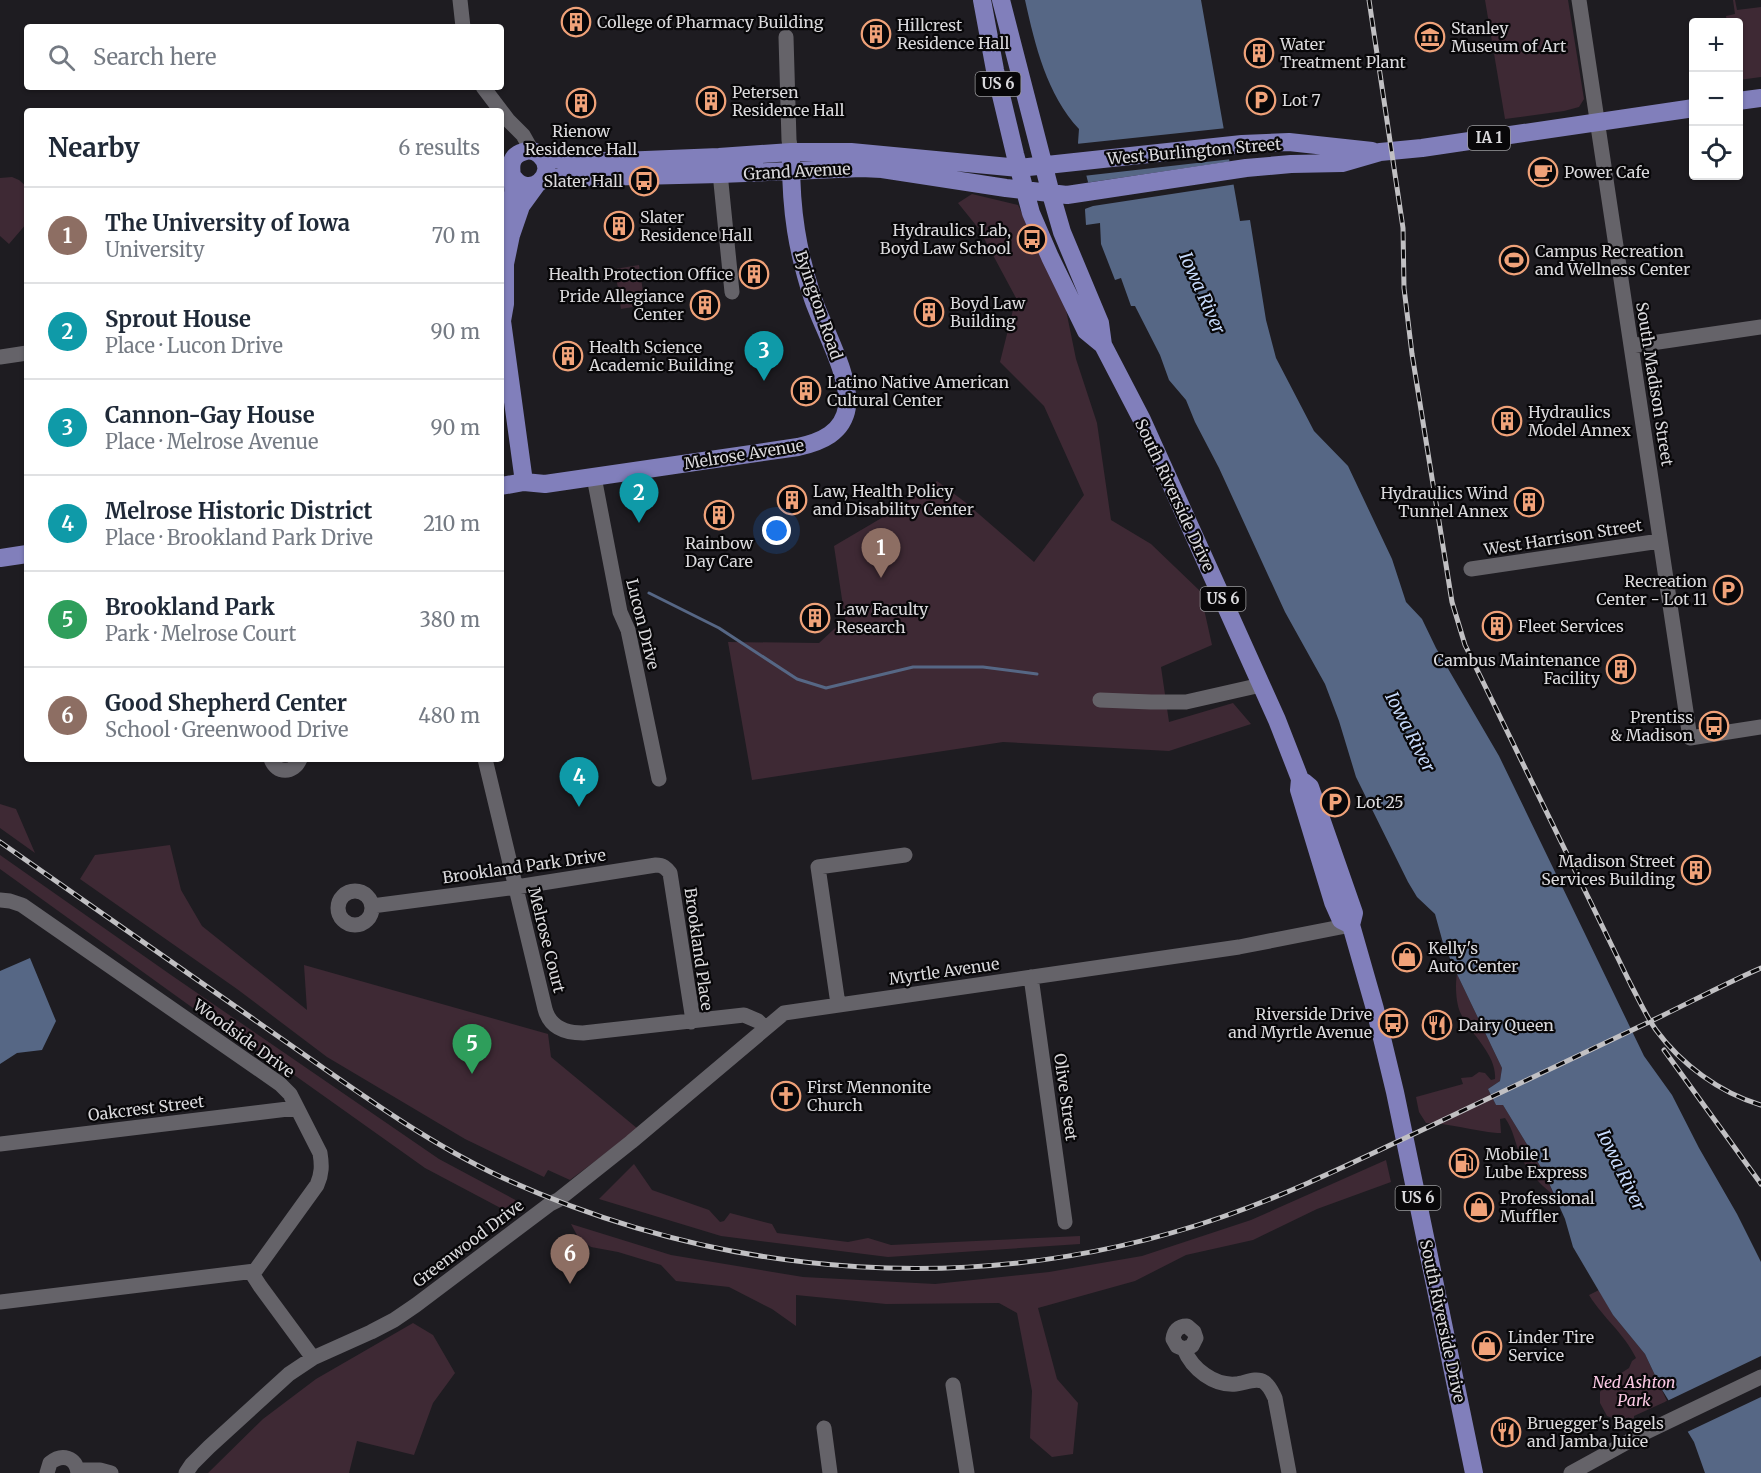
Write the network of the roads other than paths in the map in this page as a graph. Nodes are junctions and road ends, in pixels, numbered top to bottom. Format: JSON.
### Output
{"nodes":[{"id":1,"x":460,"y":0,"type":"edge"},
{"id":2,"x":982,"y":0,"type":"edge"},
{"id":3,"x":1001,"y":0,"type":"edge"},
{"id":4,"x":1580,"y":0,"type":"edge"},
{"id":5,"x":463,"y":24,"type":"edge"},
{"id":6,"x":786,"y":37,"type":"dead end"},
{"id":7,"x":485,"y":90,"type":"edge"},
{"id":8,"x":1761,"y":98,"type":"edge"},
{"id":9,"x":1743,"y":100,"type":"edge"},
{"id":10,"x":499,"y":108,"type":"edge"},
{"id":11,"x":1689,"y":109,"type":"edge"},
{"id":12,"x":504,"y":115,"type":"edge"},
{"id":13,"x":508,"y":120,"type":"junction"},
{"id":14,"x":1598,"y":122,"type":"junction"},
{"id":15,"x":791,"y":152,"type":"junction"},
{"id":16,"x":1380,"y":152,"type":"junction"},
{"id":17,"x":537,"y":154,"type":"junction"},
{"id":18,"x":1043,"y":165,"type":"junction"},
{"id":19,"x":513,"y":166,"type":"junction"},
{"id":20,"x":719,"y":166,"type":"junction"},
{"id":21,"x":847,"y":168,"type":"junction"},
{"id":22,"x":1018,"y":168,"type":"junction"},
{"id":23,"x":791,"y":171,"type":"junction"},
{"id":24,"x":540,"y":182,"type":"junction"},
{"id":25,"x":1024,"y":190,"type":"junction"},
{"id":26,"x":1051,"y":194,"type":"junction"},
{"id":27,"x":792,"y":210,"type":"junction"},
{"id":28,"x":504,"y":218,"type":"edge"},
{"id":29,"x":504,"y":280,"type":"edge"},
{"id":30,"x":504,"y":280,"type":"edge"},
{"id":31,"x":732,"y":292,"type":"dead end"},
{"id":32,"x":504,"y":308,"type":"edge"},
{"id":33,"x":1761,"y":327,"type":"edge"},
{"id":34,"x":504,"y":341,"type":"edge"},
{"id":35,"x":1103,"y":345,"type":"junction"},
{"id":36,"x":1631,"y":346,"type":"junction"},
{"id":37,"x":24,"y":353,"type":"edge"},
{"id":38,"x":0,"y":357,"type":"edge"},
{"id":39,"x":839,"y":427,"type":"joint"},
{"id":40,"x":594,"y":477,"type":"junction"},
{"id":41,"x":524,"y":482,"type":"junction"},
{"id":42,"x":504,"y":485,"type":"edge"},
{"id":43,"x":1660,"y":541,"type":"junction"},
{"id":44,"x":24,"y":554,"type":"edge"},
{"id":45,"x":0,"y":558,"type":"edge"},
{"id":46,"x":1471,"y":569,"type":"dead end"},
{"id":47,"x":1261,"y":685,"type":"junction"},
{"id":48,"x":1100,"y":700,"type":"dead end"},
{"id":49,"x":1761,"y":727,"type":"edge"},
{"id":50,"x":272,"y":762,"type":"edge"},
{"id":51,"x":298,"y":762,"type":"edge"},
{"id":52,"x":486,"y":762,"type":"edge"},
{"id":53,"x":659,"y":779,"type":"dead end"},
{"id":54,"x":905,"y":855,"type":"dead end"},
{"id":55,"x":672,"y":880,"type":"joint"},
{"id":56,"x":516,"y":887,"type":"junction"},
{"id":57,"x":0,"y":900,"type":"edge"},
{"id":58,"x":372,"y":906,"type":"dead end"},
{"id":59,"x":1351,"y":925,"type":"junction"},
{"id":60,"x":1031,"y":977,"type":"junction"},
{"id":61,"x":838,"y":1004,"type":"junction"},
{"id":62,"x":691,"y":1022,"type":"junction"},
{"id":63,"x":765,"y":1028,"type":"junction"},
{"id":64,"x":296,"y":1108,"type":"junction"},
{"id":65,"x":0,"y":1144,"type":"edge"},
{"id":66,"x":1065,"y":1222,"type":"dead end"},
{"id":67,"x":251,"y":1272,"type":"junction"},
{"id":68,"x":0,"y":1302,"type":"edge"},
{"id":69,"x":1184,"y":1349,"type":"dead end"},
{"id":70,"x":313,"y":1358,"type":"junction"},
{"id":71,"x":1761,"y":1377,"type":"edge"},
{"id":72,"x":953,"y":1386,"type":"dead end"},
{"id":73,"x":824,"y":1428,"type":"dead end"},
{"id":74,"x":78,"y":1472,"type":"edge"},
{"id":75,"x":47,"y":1473,"type":"edge"},
{"id":76,"x":111,"y":1473,"type":"edge"},
{"id":77,"x":186,"y":1473,"type":"edge"},
{"id":78,"x":830,"y":1473,"type":"edge"},
{"id":79,"x":967,"y":1473,"type":"edge"},
{"id":80,"x":1289,"y":1473,"type":"edge"},
{"id":81,"x":1474,"y":1473,"type":"edge"},
{"id":82,"x":1571,"y":1473,"type":"edge"}],
"edges":[{"from":1,"to":5,"type":"street"},
{"from":2,"to":22,"type":"main road","name":"South Riverside Drive","number":"US 6"},
{"from":3,"to":18,"type":"main road","name":"South Riverside Drive","number":"US 6"},
{"from":4,"to":14,"type":"street","name":"South Madison Street"},
{"from":6,"to":15,"type":"street","name":"Byington Road"},
{"from":7,"to":10,"type":"street"},
{"from":8,"to":9,"type":"main road"},
{"from":11,"to":14,"type":"main road","name":"West Burlington Street","number":"IA 1"},
{"from":12,"to":13,"type":"street"},
{"from":13,"to":17,"type":"street"},
{"from":13,"to":19,"type":"street"},
{"from":14,"to":16,"type":"main road","name":"West Burlington Street","number":"IA 1"},
{"from":14,"to":36,"type":"street","name":"South Madison Street"},
{"from":15,"to":20,"type":"main road","name":"Grand Avenue"},
{"from":15,"to":22,"type":"main road","name":"Grand Avenue"},
{"from":15,"to":23,"type":"main road","name":"Byington Road"},
{"from":16,"to":18,"type":"main road","name":"West Burlington Street","number":"IA 1"},
{"from":16,"to":26,"type":"main road","name":"West Burlington Street","number":"IA 1"},
{"from":17,"to":19,"type":"main road"},
{"from":17,"to":20,"type":"main road","name":"Grand Avenue"},
{"from":17,"to":24,"type":"main road"},
{"from":18,"to":22,"type":"main road","name":"Grand Avenue","number":"IA 1"},
{"from":18,"to":26,"type":"main road","name":"South Riverside Drive","number":"US 6"},
{"from":19,"to":24,"type":"main road"},
{"from":19,"to":28,"type":"main road"},
{"from":20,"to":23,"type":"main road","name":"Grand Avenue"},
{"from":20,"to":24,"type":"main road","name":"Grand Avenue"},
{"from":20,"to":31,"type":"street"},
{"from":21,"to":23,"type":"main road","name":"Grand Avenue"},
{"from":21,"to":25,"type":"main road","name":"Grand Avenue"},
{"from":21,"to":27,"type":"main road"},
{"from":22,"to":25,"type":"main road","name":"South Riverside Drive","number":"US 6"},
{"from":23,"to":27,"type":"main road","name":"Byington Road"},
{"from":24,"to":30,"type":"main road"},
{"from":25,"to":26,"type":"main road","name":"Grand Avenue"},
{"from":25,"to":35,"type":"main road","name":"South Riverside Drive","number":"US 6"},
{"from":26,"to":35,"type":"main road","name":"South Riverside Drive","number":"US 6"},
{"from":27,"to":39,"type":"main road","name":"Byington Road"},
{"from":29,"to":32,"type":"main road"},
{"from":33,"to":36,"type":"street"},
{"from":34,"to":41,"type":"main road"},
{"from":35,"to":47,"type":"main road","name":"South Riverside Drive","number":"US 6"},
{"from":36,"to":43,"type":"street","name":"South Madison Street"},
{"from":37,"to":38,"type":"street"},
{"from":39,"to":40,"type":"main road","name":"Melrose Avenue"},
{"from":40,"to":41,"type":"main road","name":"Melrose Avenue"},
{"from":40,"to":53,"type":"street","name":"Lucon Drive"},
{"from":41,"to":42,"type":"main road","name":"Melrose Avenue"},
{"from":43,"to":46,"type":"street","name":"West Harrison Street"},
{"from":43,"to":49,"type":"street","name":"South Madison Street"},
{"from":44,"to":45,"type":"main road"},
{"from":47,"to":48,"type":"street"},
{"from":47,"to":59,"type":"main road","name":"South Riverside Drive","number":"US 6"},
{"from":50,"to":51,"type":"street"},
{"from":52,"to":56,"type":"street","name":"Melrose Court"},
{"from":54,"to":61,"type":"street"},
{"from":55,"to":56,"type":"street","name":"Brookland Park Drive"},
{"from":55,"to":62,"type":"street","name":"Brookland Place"},
{"from":56,"to":58,"type":"street","name":"Brookland Park Drive"},
{"from":56,"to":62,"type":"street","name":"Melrose Court"},
{"from":57,"to":64,"type":"street","name":"Woodside Drive"},
{"from":59,"to":60,"type":"street","name":"Myrtle Avenue"},
{"from":59,"to":81,"type":"main road","name":"South Riverside Drive","number":"US 6"},
{"from":60,"to":61,"type":"street","name":"Myrtle Avenue"},
{"from":60,"to":66,"type":"street","name":"Olive Street"},
{"from":61,"to":63,"type":"street","name":"Myrtle Avenue"},
{"from":62,"to":63,"type":"street"},
{"from":63,"to":70,"type":"street","name":"Greenwood Drive"},
{"from":64,"to":65,"type":"street","name":"Oakcrest Street"},
{"from":64,"to":67,"type":"street","name":"Woodside Drive"},
{"from":67,"to":68,"type":"street"},
{"from":67,"to":70,"type":"street"},
{"from":69,"to":80,"type":"street"},
{"from":70,"to":77,"type":"street","name":"Greenwood Drive"},
{"from":71,"to":82,"type":"street"},
{"from":72,"to":79,"type":"street"},
{"from":73,"to":78,"type":"street"},
{"from":74,"to":75,"type":"street"},
{"from":74,"to":76,"type":"street"}]}
